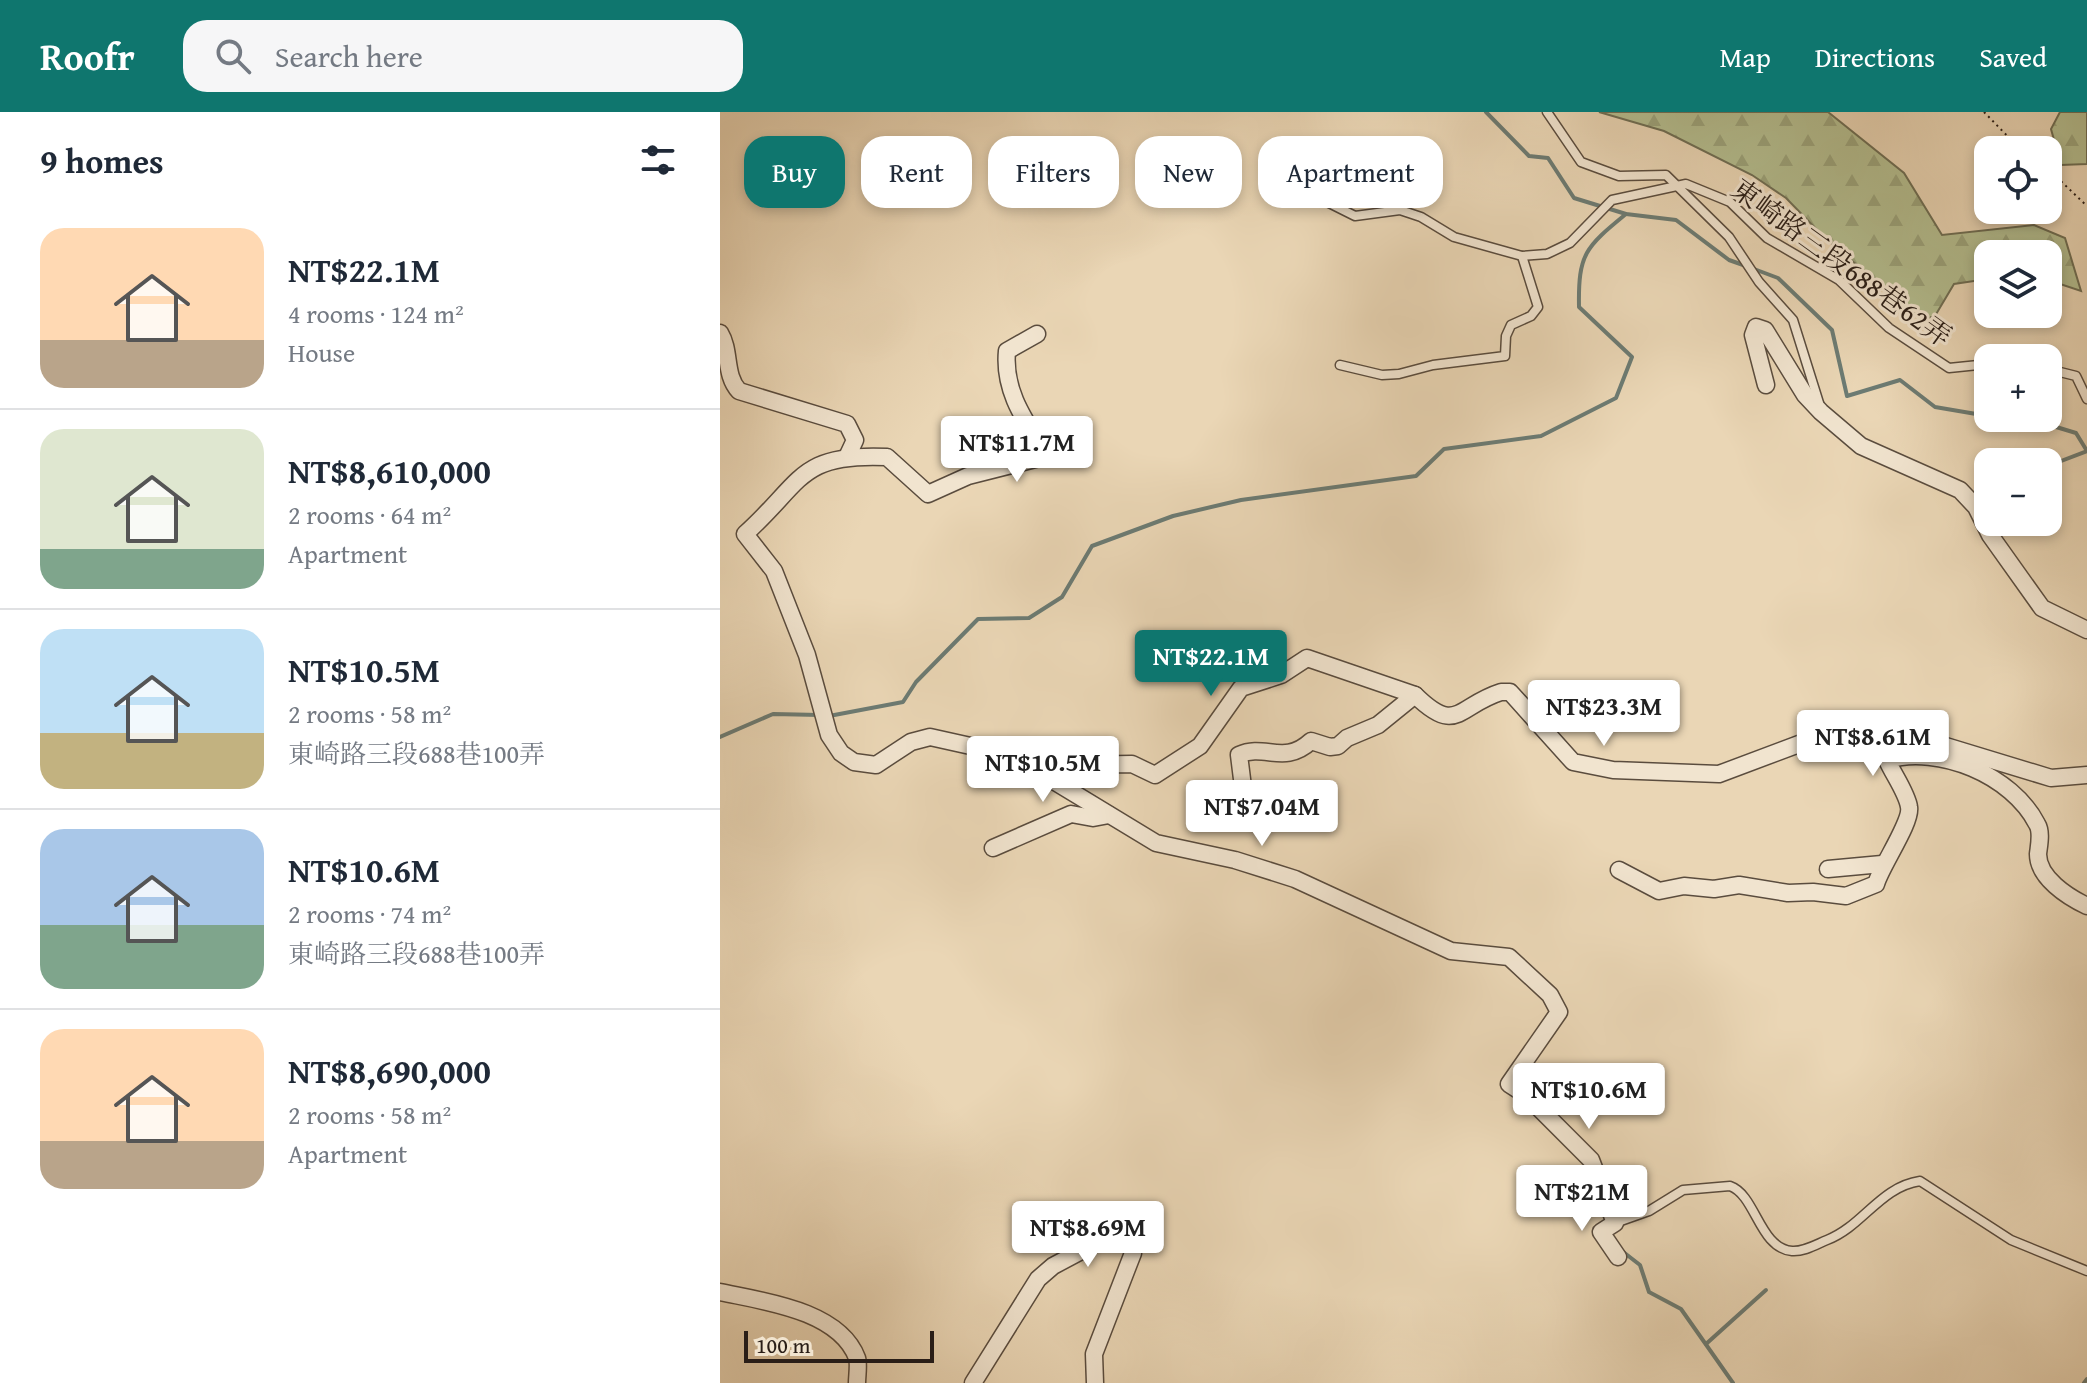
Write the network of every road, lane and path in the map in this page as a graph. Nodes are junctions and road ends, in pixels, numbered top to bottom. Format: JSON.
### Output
{"nodes":[{"id":1,"x":1547,"y":112,"type":"edge"},
{"id":2,"x":1984,"y":112,"type":"edge"},
{"id":3,"x":2007,"y":136,"type":"edge"},
{"id":4,"x":2062,"y":182,"type":"edge"},
{"id":5,"x":1678,"y":185,"type":"junction"},
{"id":6,"x":2087,"y":206,"type":"edge"},
{"id":7,"x":1339,"y":208,"type":"edge"},
{"id":8,"x":1522,"y":256,"type":"junction"},
{"id":9,"x":720,"y":333,"type":"edge"},
{"id":10,"x":1037,"y":334,"type":"dead end"},
{"id":11,"x":1340,"y":365,"type":"dead end"},
{"id":12,"x":1974,"y":365,"type":"edge"},
{"id":13,"x":2062,"y":372,"type":"edge"},
{"id":14,"x":1766,"y":385,"type":"dead end"},
{"id":15,"x":2087,"y":399,"type":"edge"},
{"id":16,"x":1821,"y":412,"type":"junction"},
{"id":17,"x":848,"y":455,"type":"junction"},
{"id":18,"x":2087,"y":630,"type":"edge"},
{"id":19,"x":1415,"y":695,"type":"junction"},
{"id":20,"x":1011,"y":755,"type":"junction"},
{"id":21,"x":2087,"y":775,"type":"edge"},
{"id":22,"x":1232,"y":801,"type":"dead end"},
{"id":23,"x":1109,"y":815,"type":"junction"},
{"id":24,"x":993,"y":848,"type":"dead end"},
{"id":25,"x":1882,"y":864,"type":"junction"},
{"id":26,"x":1828,"y":869,"type":"dead end"},
{"id":27,"x":1619,"y":870,"type":"dead end"},
{"id":28,"x":2087,"y":906,"type":"edge"},
{"id":29,"x":1615,"y":1223,"type":"junction"},
{"id":30,"x":1618,"y":1257,"type":"dead end"},
{"id":31,"x":2087,"y":1271,"type":"edge"},
{"id":32,"x":720,"y":1292,"type":"edge"},
{"id":33,"x":857,"y":1383,"type":"edge"},
{"id":34,"x":973,"y":1383,"type":"edge"},
{"id":35,"x":1095,"y":1383,"type":"edge"}],
"edges":[{"from":1,"to":5,"type":"lane"},
{"from":2,"to":3,"type":"path"},
{"from":4,"to":6,"type":"path"},
{"from":5,"to":8,"type":"lane","name":"東崎路三段688巷62弄"},
{"from":5,"to":12,"type":"lane","name":"東崎路三段688巷62弄"},
{"from":5,"to":16,"type":"lane"},
{"from":7,"to":8,"type":"lane","name":"東崎路三段688巷62弄"},
{"from":8,"to":11,"type":"lane"},
{"from":9,"to":17,"type":"street"},
{"from":10,"to":17,"type":"street"},
{"from":13,"to":15,"type":"lane"},
{"from":14,"to":16,"type":"street"},
{"from":16,"to":18,"type":"street"},
{"from":17,"to":20,"type":"street"},
{"from":19,"to":20,"type":"street"},
{"from":19,"to":21,"type":"street"},
{"from":19,"to":22,"type":"street"},
{"from":20,"to":23,"type":"street"},
{"from":23,"to":24,"type":"street"},
{"from":23,"to":29,"type":"street"},
{"from":25,"to":26,"type":"street"},
{"from":25,"to":27,"type":"street"},
{"from":25,"to":28,"type":"street"},
{"from":29,"to":30,"type":"street"},
{"from":29,"to":31,"type":"lane"},
{"from":32,"to":33,"type":"street"},
{"from":34,"to":35,"type":"street"}]}
